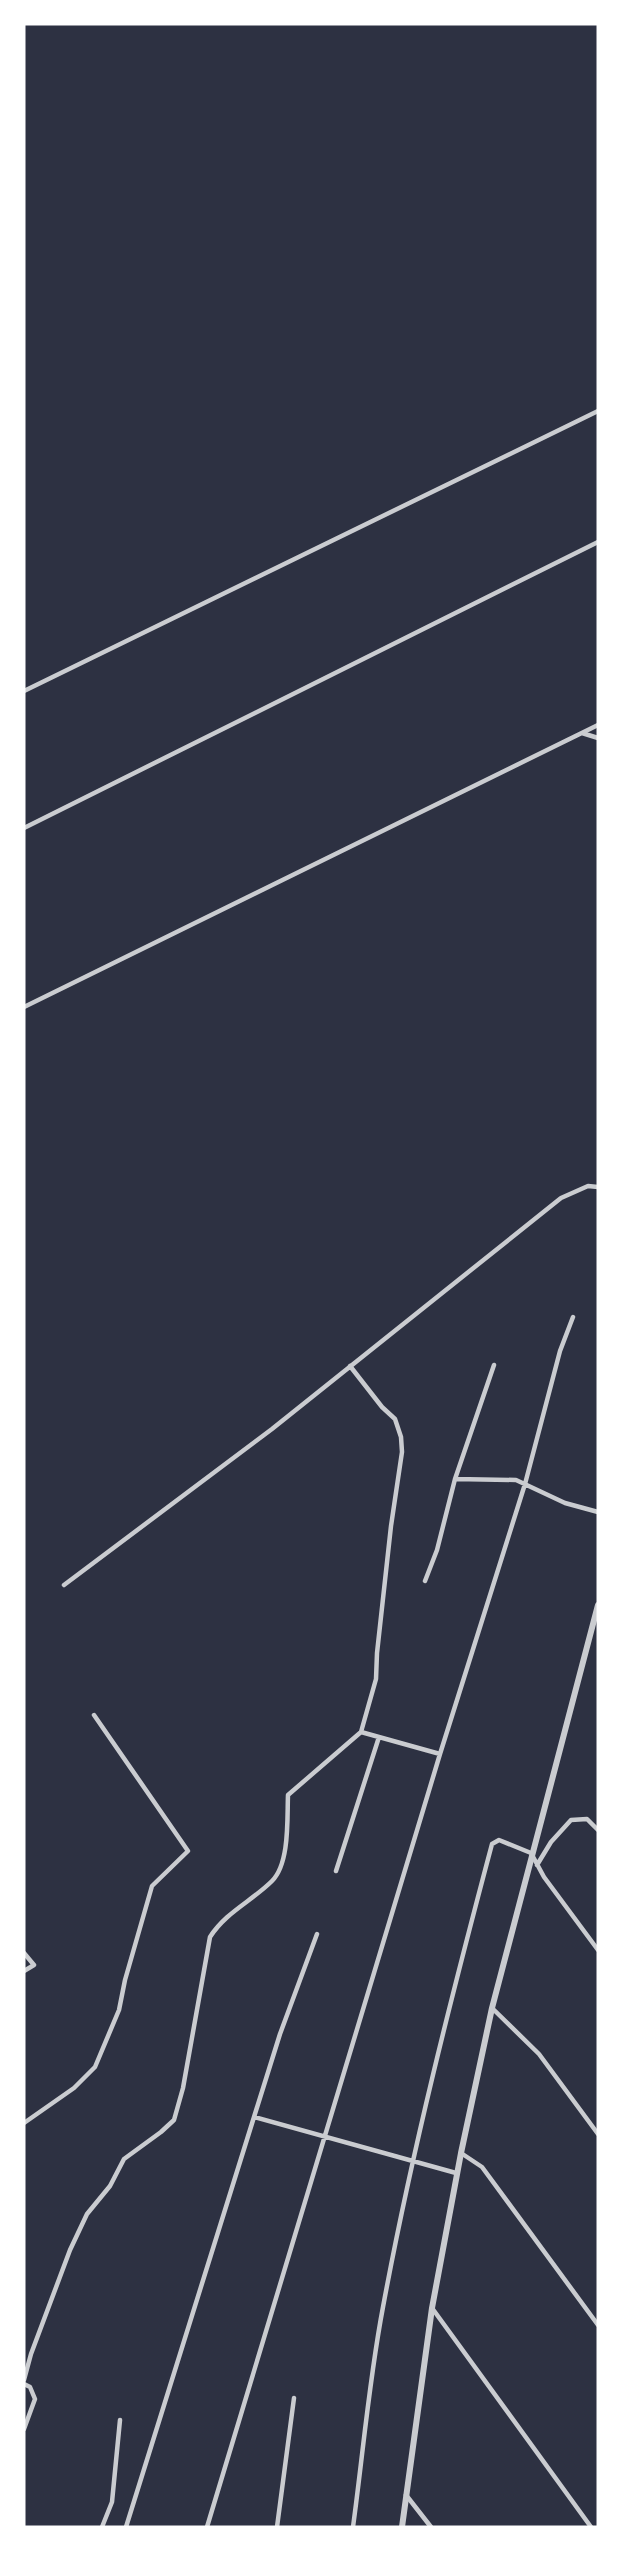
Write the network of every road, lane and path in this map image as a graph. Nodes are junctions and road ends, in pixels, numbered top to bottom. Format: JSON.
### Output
{"nodes":[{"id":1,"x":598,"y":411,"type":"edge"},
{"id":2,"x":598,"y":542,"type":"edge"},
{"id":3,"x":24,"y":691,"type":"edge"},
{"id":4,"x":598,"y":725,"type":"edge"},
{"id":5,"x":582,"y":733,"type":"junction"},
{"id":6,"x":598,"y":738,"type":"edge"},
{"id":7,"x":24,"y":828,"type":"edge"},
{"id":8,"x":24,"y":1007,"type":"edge"},
{"id":9,"x":598,"y":1187,"type":"edge"},
{"id":10,"x":573,"y":1317,"type":"dead end"},
{"id":11,"x":494,"y":1365,"type":"dead end"},
{"id":12,"x":350,"y":1366,"type":"junction"},
{"id":13,"x":455,"y":1479,"type":"junction"},
{"id":14,"x":525,"y":1484,"type":"junction"},
{"id":15,"x":598,"y":1512,"type":"edge"},
{"id":16,"x":425,"y":1581,"type":"dead end"},
{"id":17,"x":64,"y":1585,"type":"dead end"},
{"id":18,"x":598,"y":1605,"type":"edge"},
{"id":19,"x":597,"y":1616,"type":"edge"},
{"id":20,"x":94,"y":1715,"type":"dead end"},
{"id":21,"x":361,"y":1732,"type":"junction"},
{"id":22,"x":379,"y":1737,"type":"junction"},
{"id":23,"x":440,"y":1754,"type":"junction"},
{"id":24,"x":598,"y":1830,"type":"edge"},
{"id":25,"x":531,"y":1853,"type":"junction"},
{"id":26,"x":537,"y":1865,"type":"junction"},
{"id":27,"x":336,"y":1871,"type":"dead end"},
{"id":28,"x":317,"y":1934,"type":"dead end"},
{"id":29,"x":598,"y":1950,"type":"edge"},
{"id":30,"x":24,"y":1953,"type":"edge"},
{"id":31,"x":24,"y":1971,"type":"edge"},
{"id":32,"x":492,"y":2008,"type":"junction"},
{"id":33,"x":254,"y":2117,"type":"junction"},
{"id":34,"x":24,"y":2123,"type":"edge"},
{"id":35,"x":598,"y":2134,"type":"edge"},
{"id":36,"x":325,"y":2138,"type":"junction"},
{"id":37,"x":461,"y":2153,"type":"junction"},
{"id":38,"x":412,"y":2162,"type":"junction"},
{"id":39,"x":456,"y":2174,"type":"junction"},
{"id":40,"x":432,"y":2308,"type":"junction"},
{"id":41,"x":598,"y":2325,"type":"edge"},
{"id":42,"x":24,"y":2351,"type":"edge"},
{"id":43,"x":31,"y":2354,"type":"junction"},
{"id":44,"x":24,"y":2382,"type":"edge"},
{"id":45,"x":294,"y":2398,"type":"dead end"},
{"id":46,"x":120,"y":2420,"type":"dead end"},
{"id":47,"x":24,"y":2429,"type":"edge"},
{"id":48,"x":406,"y":2495,"type":"junction"},
{"id":49,"x":102,"y":2527,"type":"edge"},
{"id":50,"x":126,"y":2527,"type":"edge"},
{"id":51,"x":207,"y":2527,"type":"edge"},
{"id":52,"x":277,"y":2527,"type":"edge"},
{"id":53,"x":352,"y":2527,"type":"edge"},
{"id":54,"x":402,"y":2527,"type":"edge"},
{"id":55,"x":431,"y":2527,"type":"edge"},
{"id":56,"x":591,"y":2527,"type":"edge"}],
"edges":[{"from":1,"to":3,"type":"street"},
{"from":2,"to":7,"type":"street"},
{"from":4,"to":5,"type":"street"},
{"from":5,"to":6,"type":"street"},
{"from":5,"to":8,"type":"street"},
{"from":9,"to":12,"type":"street"},
{"from":10,"to":14,"type":"street"},
{"from":11,"to":13,"type":"street"},
{"from":12,"to":17,"type":"street"},
{"from":12,"to":21,"type":"street"},
{"from":13,"to":14,"type":"street"},
{"from":13,"to":16,"type":"street"},
{"from":14,"to":15,"type":"street"},
{"from":14,"to":23,"type":"street"},
{"from":18,"to":19,"type":"street"},
{"from":19,"to":25,"type":"street"},
{"from":20,"to":34,"type":"street"},
{"from":21,"to":22,"type":"street"},
{"from":21,"to":43,"type":"street"},
{"from":22,"to":23,"type":"street"},
{"from":22,"to":27,"type":"street"},
{"from":23,"to":36,"type":"street"},
{"from":24,"to":26,"type":"street"},
{"from":25,"to":26,"type":"street"},
{"from":25,"to":32,"type":"street"},
{"from":25,"to":38,"type":"street"},
{"from":26,"to":29,"type":"street"},
{"from":28,"to":33,"type":"street"},
{"from":30,"to":31,"type":"street"},
{"from":32,"to":35,"type":"street"},
{"from":32,"to":37,"type":"street"},
{"from":33,"to":36,"type":"street"},
{"from":33,"to":50,"type":"street"},
{"from":36,"to":38,"type":"street"},
{"from":36,"to":51,"type":"street"},
{"from":37,"to":39,"type":"street"},
{"from":37,"to":41,"type":"street"},
{"from":38,"to":39,"type":"street"},
{"from":38,"to":53,"type":"street"},
{"from":39,"to":40,"type":"street"},
{"from":40,"to":48,"type":"street"},
{"from":40,"to":56,"type":"street"},
{"from":42,"to":43,"type":"street"},
{"from":43,"to":44,"type":"street"},
{"from":44,"to":47,"type":"street"},
{"from":45,"to":52,"type":"street"},
{"from":46,"to":49,"type":"street"},
{"from":48,"to":54,"type":"street"},
{"from":48,"to":55,"type":"street"}]}
